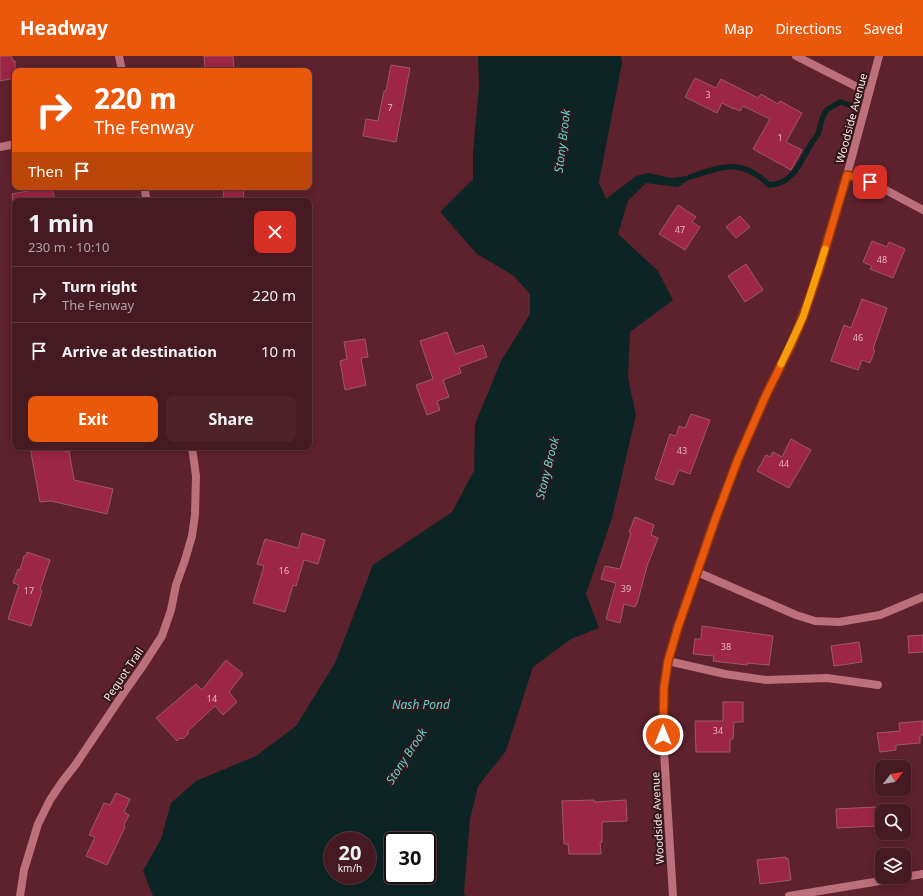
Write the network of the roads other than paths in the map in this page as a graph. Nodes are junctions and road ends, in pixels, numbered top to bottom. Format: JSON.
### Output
{"nodes":[{"id":1,"x":119,"y":56,"type":"edge"},
{"id":2,"x":796,"y":56,"type":"edge"},
{"id":3,"x":879,"y":56,"type":"edge"},
{"id":4,"x":121,"y":68,"type":"edge"},
{"id":5,"x":869,"y":93,"type":"junction"},
{"id":6,"x":12,"y":145,"type":"edge"},
{"id":7,"x":0,"y":147,"type":"edge"},
{"id":8,"x":847,"y":175,"type":"junction"},
{"id":9,"x":923,"y":210,"type":"edge"},
{"id":10,"x":192,"y":450,"type":"edge"},
{"id":11,"x":697,"y":572,"type":"junction"},
{"id":12,"x":923,"y":598,"type":"edge"},
{"id":13,"x":668,"y":661,"type":"junction"},
{"id":14,"x":878,"y":685,"type":"dead end"},
{"id":15,"x":923,"y":874,"type":"edge"},
{"id":16,"x":20,"y":896,"type":"edge"},
{"id":17,"x":672,"y":896,"type":"edge"},
{"id":18,"x":789,"y":896,"type":"edge"}],
"edges":[{"from":1,"to":4,"type":"street"},
{"from":2,"to":5,"type":"street"},
{"from":3,"to":5,"type":"street","name":"Woodside Avenue"},
{"from":5,"to":8,"type":"street","name":"Woodside Avenue"},
{"from":6,"to":7,"type":"street"},
{"from":8,"to":9,"type":"street"},
{"from":8,"to":11,"type":"street","name":"Woodside Avenue"},
{"from":10,"to":16,"type":"street","name":"Pequot Trail"},
{"from":11,"to":12,"type":"street"},
{"from":11,"to":13,"type":"street","name":"Woodside Avenue"},
{"from":13,"to":14,"type":"street"},
{"from":13,"to":17,"type":"street","name":"Woodside Avenue"},
{"from":15,"to":18,"type":"street"}]}
